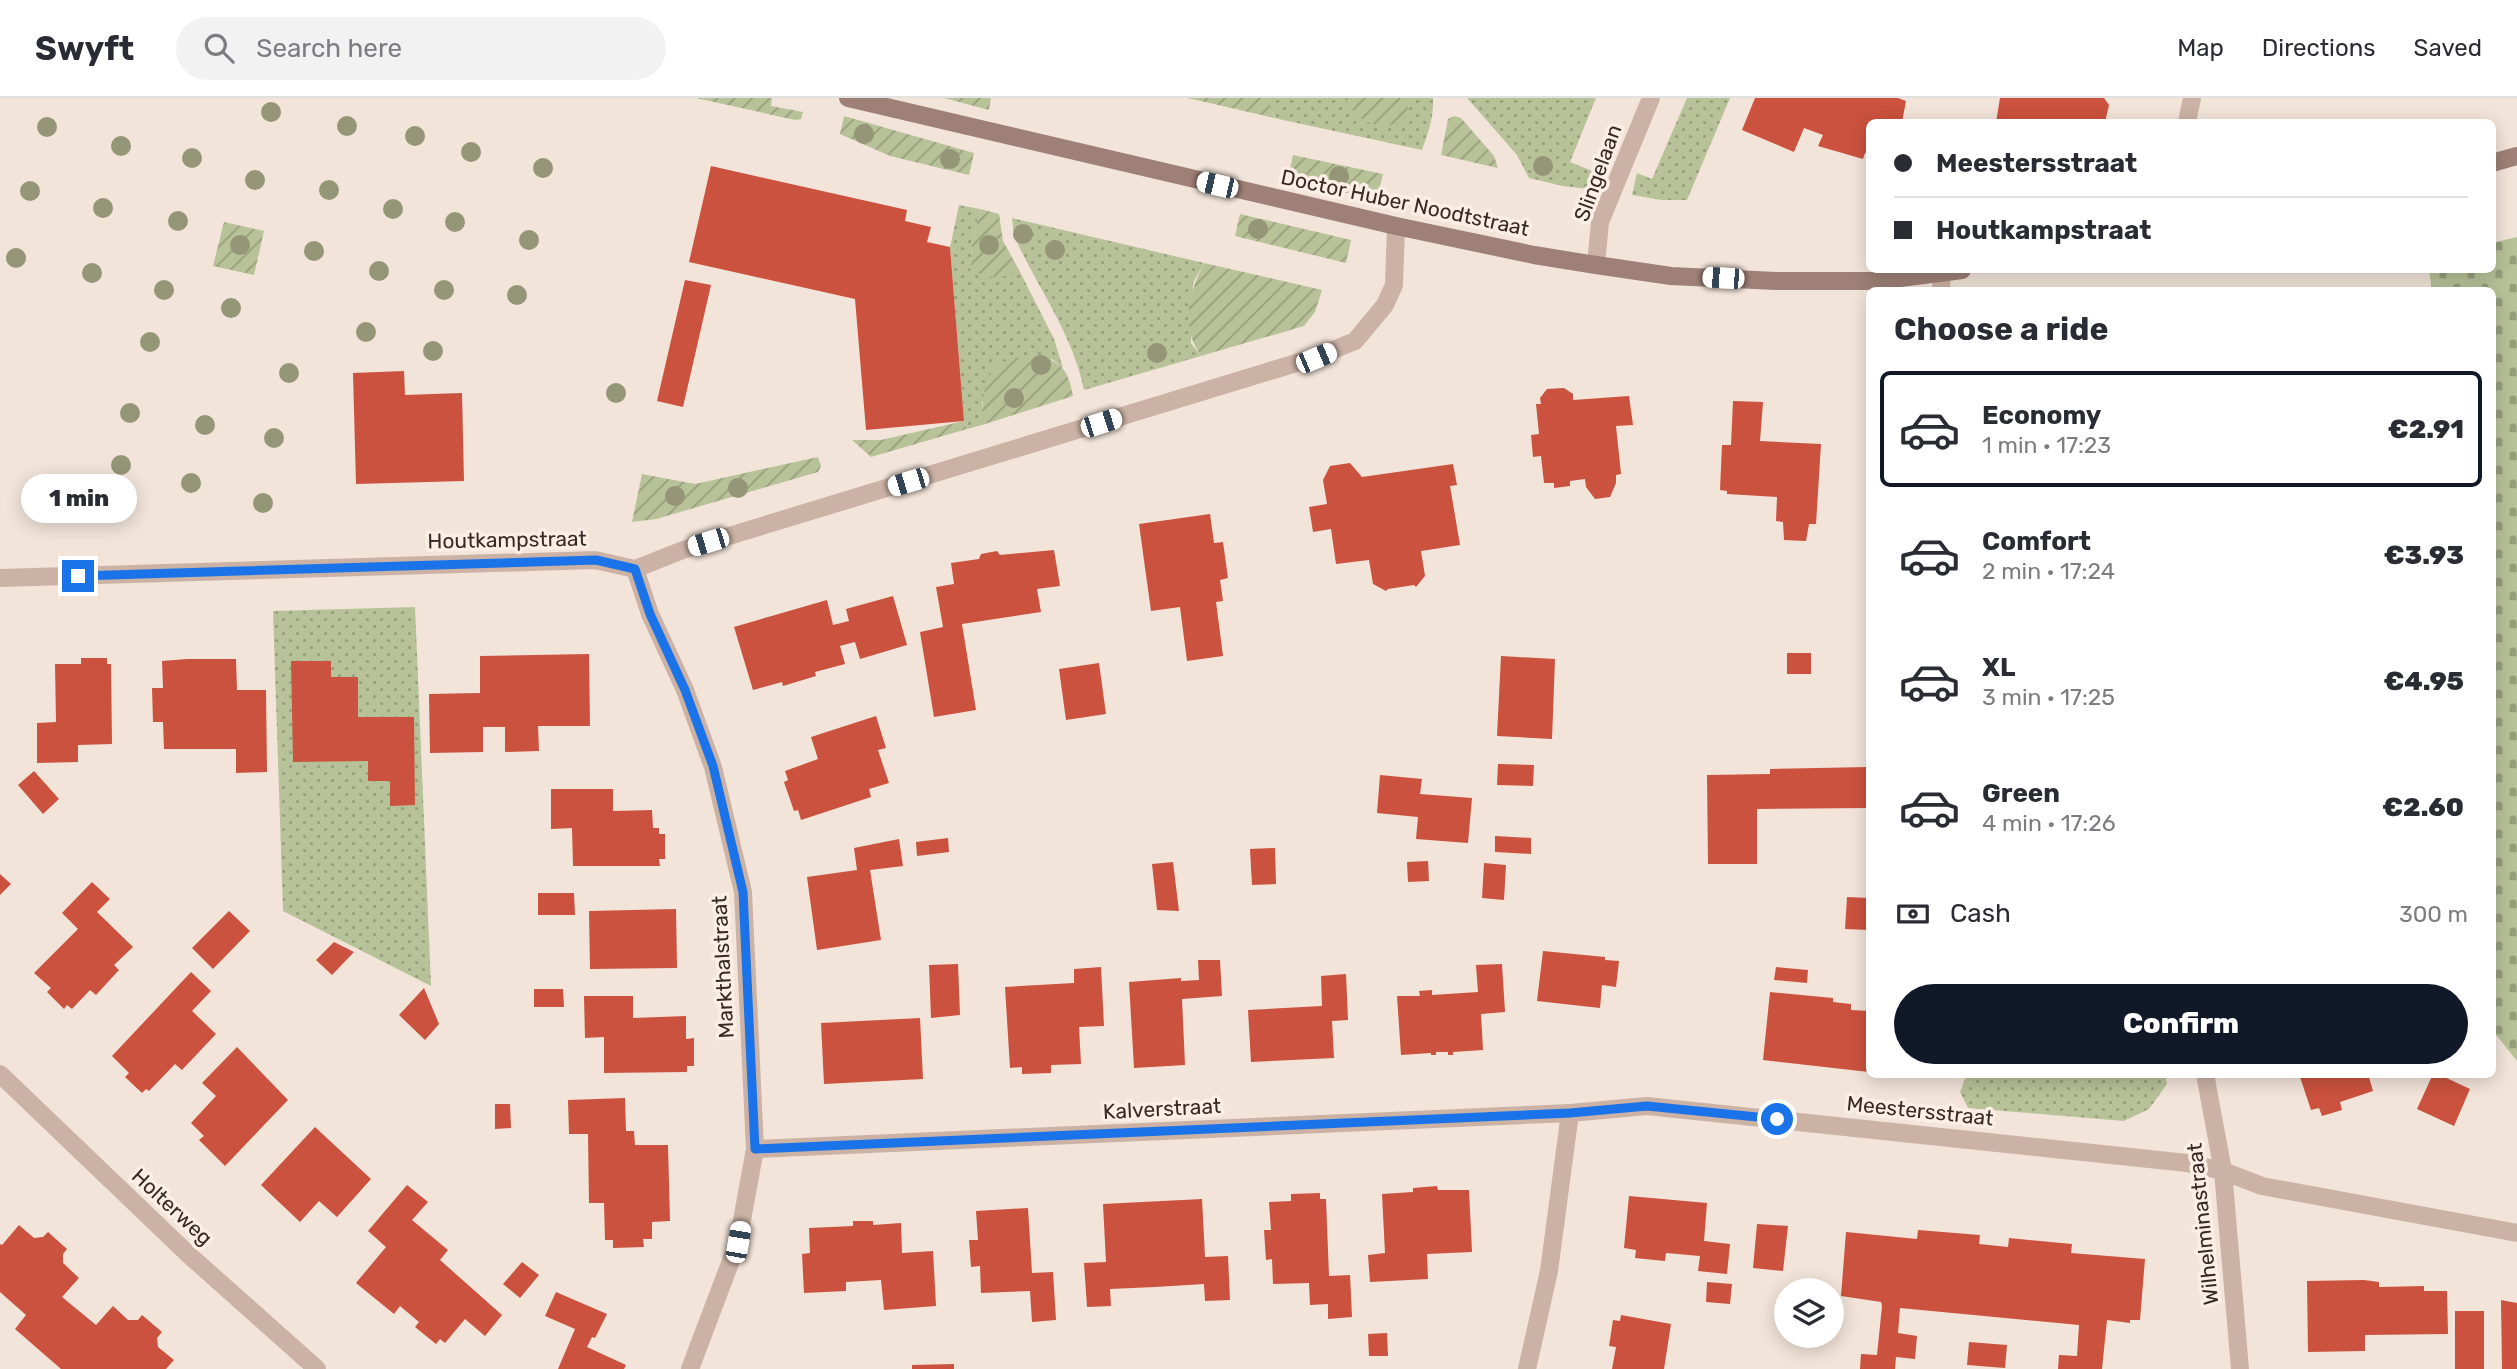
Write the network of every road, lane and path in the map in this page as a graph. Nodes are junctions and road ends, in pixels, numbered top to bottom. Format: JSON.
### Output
{"nodes":[{"id":1,"x":848,"y":98,"type":"edge"},
{"id":2,"x":1651,"y":98,"type":"edge"},
{"id":3,"x":2192,"y":98,"type":"edge"},
{"id":4,"x":2188,"y":119,"type":"edge"},
{"id":5,"x":2517,"y":156,"type":"edge"},
{"id":6,"x":2496,"y":162,"type":"edge"},
{"id":7,"x":1396,"y":226,"type":"junction"},
{"id":8,"x":1596,"y":265,"type":"junction"},
{"id":9,"x":1935,"y":273,"type":"edge"},
{"id":10,"x":635,"y":569,"type":"junction"},
{"id":11,"x":0,"y":578,"type":"edge"},
{"id":12,"x":0,"y":1074,"type":"edge"},
{"id":13,"x":2206,"y":1078,"type":"edge"},
{"id":14,"x":1570,"y":1113,"type":"junction"},
{"id":15,"x":755,"y":1149,"type":"junction"},
{"id":16,"x":2223,"y":1171,"type":"junction"},
{"id":17,"x":2517,"y":1233,"type":"edge"},
{"id":18,"x":317,"y":1369,"type":"edge"},
{"id":19,"x":690,"y":1369,"type":"edge"},
{"id":20,"x":1527,"y":1369,"type":"edge"},
{"id":21,"x":2240,"y":1369,"type":"edge"}],
"edges":[{"from":1,"to":7,"type":"main road","name":"Doctor Huber Noodtstraat"},
{"from":2,"to":8,"type":"street","name":"Slingelaan"},
{"from":3,"to":4,"type":"street"},
{"from":5,"to":6,"type":"main road"},
{"from":7,"to":8,"type":"main road","name":"Doctor Huber Noodtstraat"},
{"from":7,"to":10,"type":"street"},
{"from":8,"to":9,"type":"main road","name":"Doctor Huber Noodtstraat"},
{"from":10,"to":11,"type":"street","name":"Houtkampstraat"},
{"from":10,"to":15,"type":"street","name":"Markthalstraat"},
{"from":12,"to":18,"type":"street","name":"Holterweg"},
{"from":13,"to":16,"type":"street","name":"Wilhelminastraat"},
{"from":14,"to":15,"type":"street","name":"Kalverstraat"},
{"from":14,"to":16,"type":"street","name":"Meestersstraat"},
{"from":14,"to":20,"type":"street"},
{"from":15,"to":19,"type":"street","name":"Markthalstraat"},
{"from":16,"to":17,"type":"street","name":"Meestersstraat"},
{"from":16,"to":21,"type":"street","name":"Wilhelminastraat"}]}
